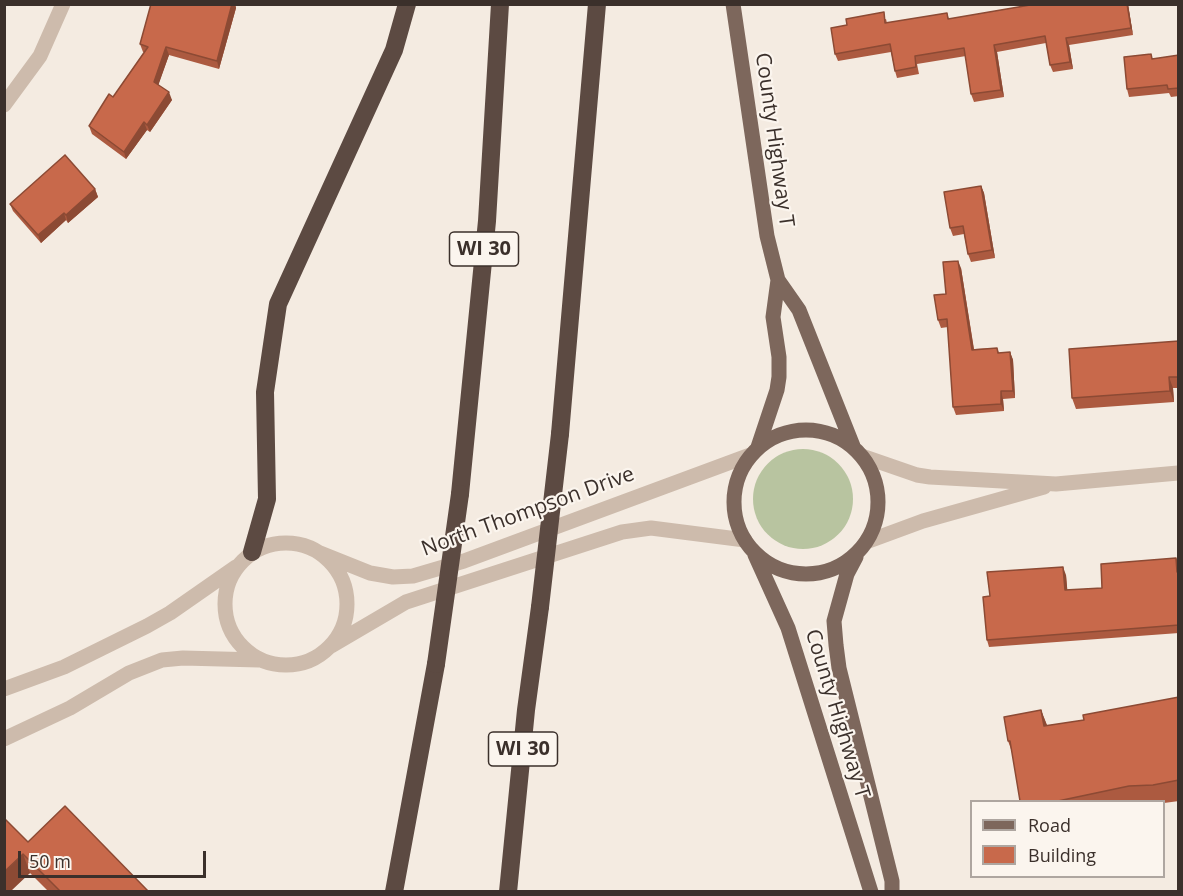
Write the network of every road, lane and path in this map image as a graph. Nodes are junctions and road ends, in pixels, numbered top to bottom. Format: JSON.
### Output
{"nodes":[{"id":1,"x":63,"y":4,"type":"edge"},
{"id":2,"x":407,"y":4,"type":"edge"},
{"id":3,"x":500,"y":4,"type":"edge"},
{"id":4,"x":597,"y":4,"type":"edge"},
{"id":5,"x":733,"y":4,"type":"edge"},
{"id":6,"x":4,"y":105,"type":"edge"},
{"id":7,"x":778,"y":280,"type":"junction"},
{"id":8,"x":754,"y":451,"type":"junction"},
{"id":9,"x":857,"y":451,"type":"junction"},
{"id":10,"x":1179,"y":473,"type":"edge"},
{"id":11,"x":1056,"y":484,"type":"junction"},
{"id":12,"x":749,"y":546,"type":"junction"},
{"id":13,"x":862,"y":547,"type":"junction"},
{"id":14,"x":252,"y":552,"type":"junction"},
{"id":15,"x":320,"y":553,"type":"junction"},
{"id":16,"x":238,"y":565,"type":"junction"},
{"id":17,"x":331,"y":646,"type":"junction"},
{"id":18,"x":262,"y":660,"type":"junction"},
{"id":19,"x":4,"y":689,"type":"edge"},
{"id":20,"x":4,"y":739,"type":"edge"},
{"id":21,"x":394,"y":891,"type":"edge"},
{"id":22,"x":508,"y":891,"type":"edge"},
{"id":23,"x":871,"y":891,"type":"edge"},
{"id":24,"x":892,"y":891,"type":"edge"}],
"edges":[{"from":1,"to":6,"type":"street"},
{"from":2,"to":14,"type":"highway"},
{"from":3,"to":21,"type":"highway","number":"WI 30","bridge":true},
{"from":4,"to":22,"type":"highway","number":"WI 30","bridge":true},
{"from":5,"to":7,"type":"main road","name":"County Highway T"},
{"from":7,"to":8,"type":"main road","name":"County Highway T"},
{"from":7,"to":9,"type":"main road","name":"County Highway T"},
{"from":8,"to":9,"type":"main road"},
{"from":8,"to":12,"type":"main road"},
{"from":8,"to":15,"type":"street","name":"North Thompson Drive"},
{"from":9,"to":11,"type":"street"},
{"from":9,"to":13,"type":"main road"},
{"from":10,"to":11,"type":"street"},
{"from":11,"to":13,"type":"street"},
{"from":12,"to":13,"type":"main road"},
{"from":12,"to":17,"type":"street","name":"North Thompson Drive"},
{"from":12,"to":23,"type":"main road","name":"County Highway T"},
{"from":13,"to":24,"type":"main road","name":"County Highway T"},
{"from":14,"to":15,"type":"street"},
{"from":14,"to":16,"type":"street"},
{"from":15,"to":17,"type":"street"},
{"from":16,"to":18,"type":"street"},
{"from":16,"to":19,"type":"street"},
{"from":17,"to":18,"type":"street"},
{"from":18,"to":20,"type":"street"}]}
